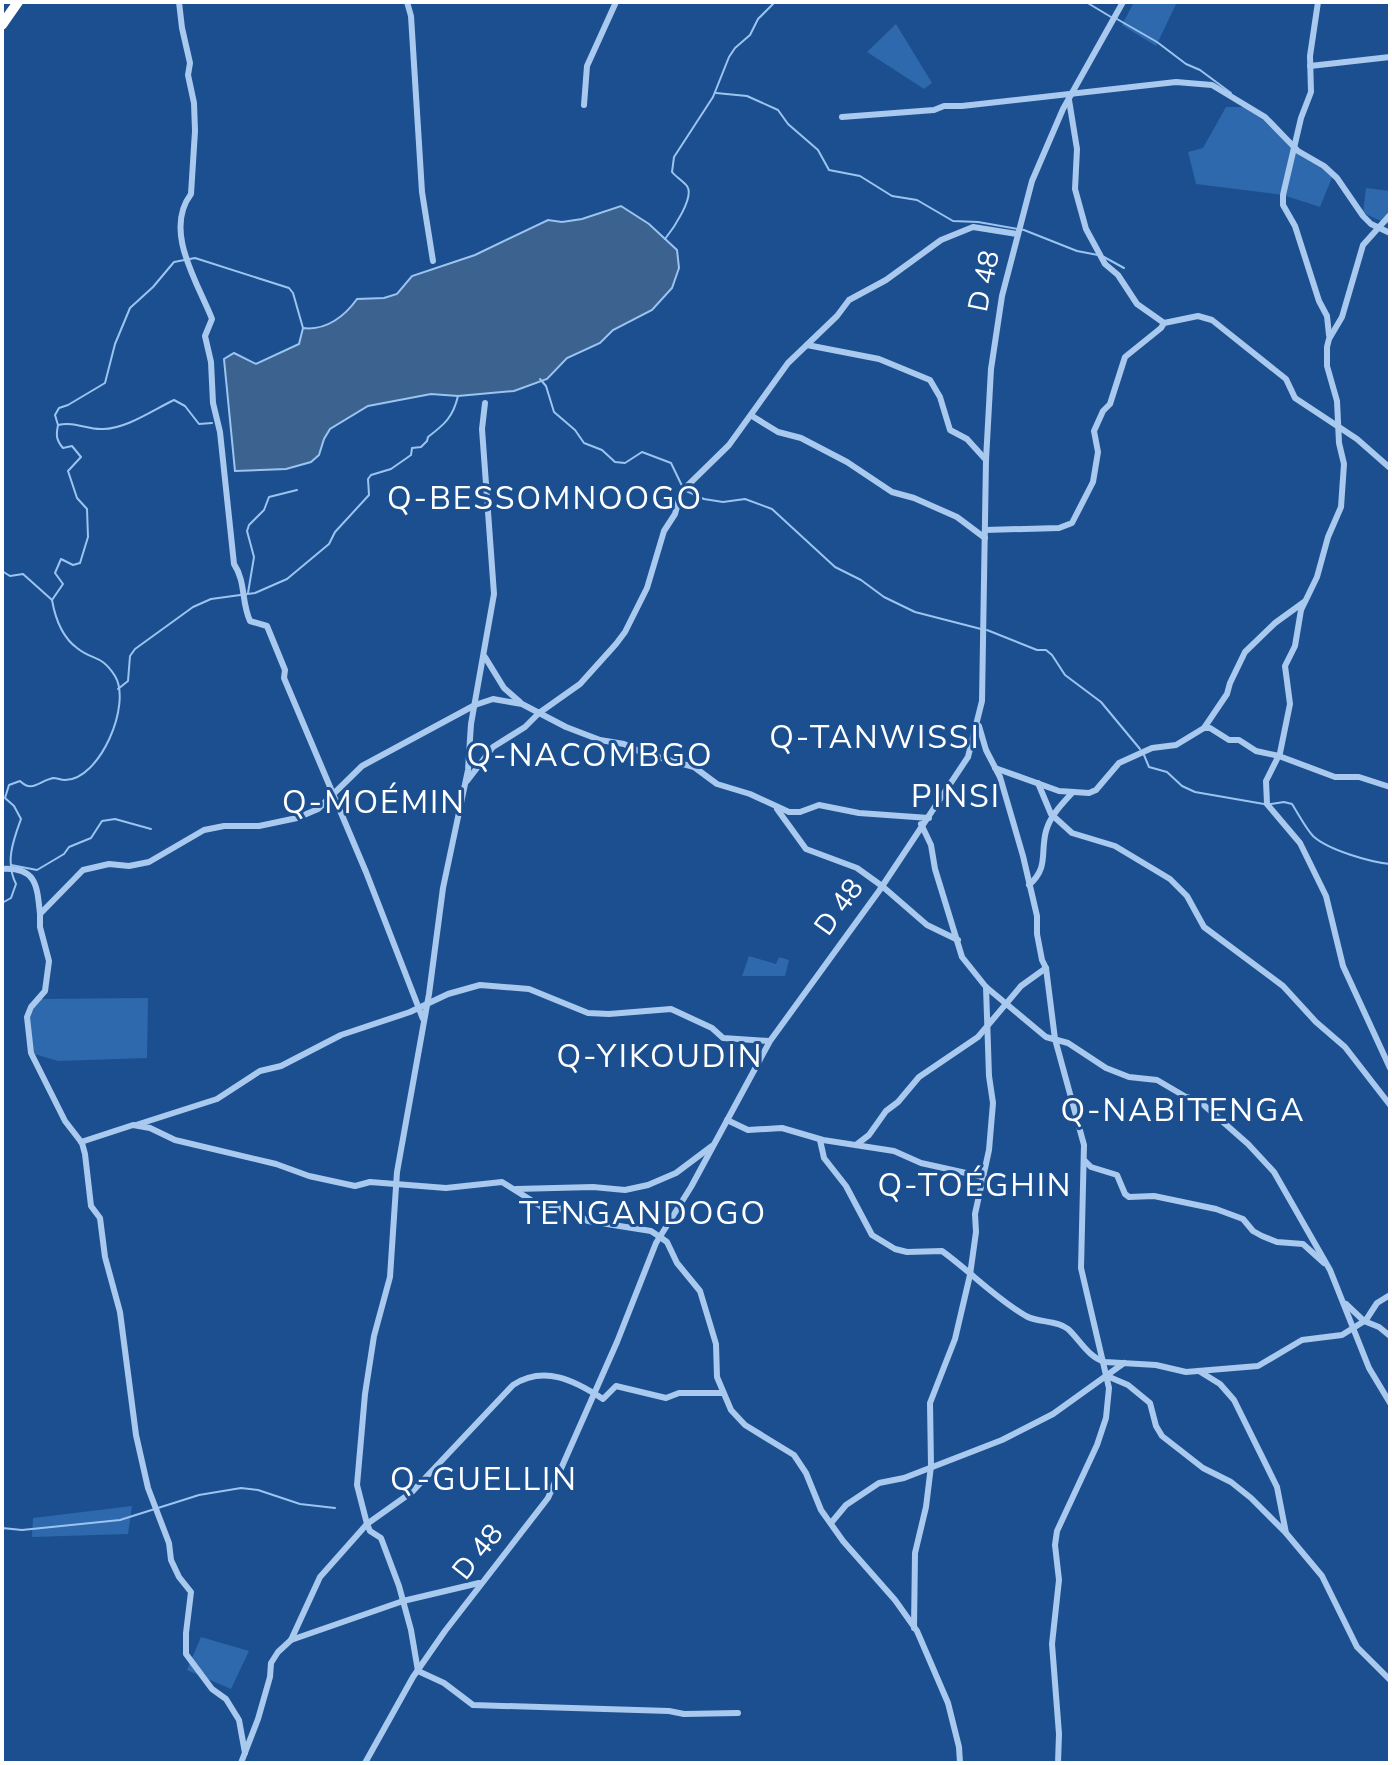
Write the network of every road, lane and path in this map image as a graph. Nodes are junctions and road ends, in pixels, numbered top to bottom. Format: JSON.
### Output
{"nodes":[{"id":1,"x":18,"y":2,"type":"edge"},
{"id":2,"x":179,"y":2,"type":"edge"},
{"id":3,"x":616,"y":2,"type":"edge"},
{"id":4,"x":1123,"y":2,"type":"edge"},
{"id":5,"x":1318,"y":2,"type":"edge"},
{"id":6,"x":409,"y":4,"type":"edge"},
{"id":7,"x":2,"y":25,"type":"edge"},
{"id":8,"x":1390,"y":57,"type":"edge"},
{"id":9,"x":1310,"y":66,"type":"junction"},
{"id":10,"x":1070,"y":96,"type":"junction"},
{"id":11,"x":584,"y":105,"type":"dead end"},
{"id":12,"x":842,"y":117,"type":"dead end"},
{"id":13,"x":1294,"y":147,"type":"junction"},
{"id":14,"x":1390,"y":215,"type":"edge"},
{"id":15,"x":1378,"y":228,"type":"junction"},
{"id":16,"x":1390,"y":233,"type":"edge"},
{"id":17,"x":1017,"y":234,"type":"junction"},
{"id":18,"x":433,"y":261,"type":"dead end"},
{"id":19,"x":1164,"y":323,"type":"junction"},
{"id":20,"x":1329,"y":339,"type":"junction"},
{"id":21,"x":807,"y":345,"type":"junction"},
{"id":22,"x":485,"y":403,"type":"dead end"},
{"id":23,"x":752,"y":416,"type":"junction"},
{"id":24,"x":1337,"y":427,"type":"junction"},
{"id":25,"x":986,"y":460,"type":"junction"},
{"id":26,"x":1390,"y":468,"type":"edge"},
{"id":27,"x":985,"y":534,"type":"junction"},
{"id":28,"x":1304,"y":601,"type":"junction"},
{"id":29,"x":484,"y":656,"type":"junction"},
{"id":30,"x":522,"y":704,"type":"junction"},
{"id":31,"x":475,"y":705,"type":"junction"},
{"id":32,"x":539,"y":713,"type":"junction"},
{"id":33,"x":978,"y":720,"type":"junction"},
{"id":34,"x":1204,"y":728,"type":"junction"},
{"id":35,"x":1279,"y":756,"type":"junction"},
{"id":36,"x":995,"y":768,"type":"junction"},
{"id":37,"x":465,"y":783,"type":"junction"},
{"id":38,"x":1038,"y":783,"type":"junction"},
{"id":39,"x":1390,"y":787,"type":"edge"},
{"id":40,"x":1072,"y":793,"type":"junction"},
{"id":41,"x":333,"y":797,"type":"junction"},
{"id":42,"x":775,"y":807,"type":"junction"},
{"id":43,"x":1052,"y":816,"type":"junction"},
{"id":44,"x":915,"y":818,"type":"junction"},
{"id":45,"x":929,"y":818,"type":"junction"},
{"id":46,"x":923,"y":825,"type":"junction"},
{"id":47,"x":2,"y":869,"type":"edge"},
{"id":48,"x":1029,"y":885,"type":"junction"},
{"id":49,"x":882,"y":886,"type":"junction"},
{"id":50,"x":40,"y":914,"type":"junction"},
{"id":51,"x":958,"y":940,"type":"junction"},
{"id":52,"x":1046,"y":968,"type":"junction"},
{"id":53,"x":986,"y":987,"type":"junction"},
{"id":54,"x":1006,"y":1002,"type":"junction"},
{"id":55,"x":427,"y":1003,"type":"junction"},
{"id":56,"x":419,"y":1008,"type":"junction"},
{"id":57,"x":424,"y":1021,"type":"junction"},
{"id":58,"x":987,"y":1028,"type":"junction"},
{"id":59,"x":1055,"y":1039,"type":"junction"},
{"id":60,"x":770,"y":1041,"type":"junction"},
{"id":61,"x":1390,"y":1068,"type":"edge"},
{"id":62,"x":1390,"y":1105,"type":"edge"},
{"id":63,"x":727,"y":1120,"type":"junction"},
{"id":64,"x":133,"y":1125,"type":"junction"},
{"id":65,"x":820,"y":1140,"type":"junction"},
{"id":66,"x":81,"y":1142,"type":"junction"},
{"id":67,"x":714,"y":1145,"type":"junction"},
{"id":68,"x":856,"y":1145,"type":"junction"},
{"id":69,"x":1085,"y":1161,"type":"junction"},
{"id":70,"x":984,"y":1177,"type":"junction"},
{"id":71,"x":396,"y":1184,"type":"junction"},
{"id":72,"x":516,"y":1189,"type":"junction"},
{"id":73,"x":660,"y":1237,"type":"junction"},
{"id":74,"x":1330,"y":1270,"type":"junction"},
{"id":75,"x":970,"y":1275,"type":"junction"},
{"id":76,"x":1390,"y":1295,"type":"edge"},
{"id":77,"x":1346,"y":1304,"type":"junction"},
{"id":78,"x":1364,"y":1321,"type":"junction"},
{"id":79,"x":1354,"y":1327,"type":"junction"},
{"id":80,"x":1390,"y":1336,"type":"edge"},
{"id":81,"x":1105,"y":1362,"type":"junction"},
{"id":82,"x":1124,"y":1363,"type":"junction"},
{"id":83,"x":1199,"y":1371,"type":"junction"},
{"id":84,"x":1107,"y":1376,"type":"junction"},
{"id":85,"x":595,"y":1393,"type":"junction"},
{"id":86,"x":723,"y":1393,"type":"junction"},
{"id":87,"x":1390,"y":1403,"type":"edge"},
{"id":88,"x":931,"y":1466,"type":"junction"},
{"id":89,"x":831,"y":1523,"type":"junction"},
{"id":90,"x":367,"y":1524,"type":"junction"},
{"id":91,"x":1286,"y":1533,"type":"junction"},
{"id":92,"x":480,"y":1583,"type":"junction"},
{"id":93,"x":403,"y":1601,"type":"junction"},
{"id":94,"x":914,"y":1628,"type":"junction"},
{"id":95,"x":291,"y":1640,"type":"junction"},
{"id":96,"x":418,"y":1671,"type":"junction"},
{"id":97,"x":1390,"y":1680,"type":"edge"},
{"id":98,"x":738,"y":1713,"type":"dead end"},
{"id":99,"x":245,"y":1753,"type":"junction"},
{"id":100,"x":241,"y":1763,"type":"edge"},
{"id":101,"x":365,"y":1763,"type":"edge"},
{"id":102,"x":960,"y":1763,"type":"edge"},
{"id":103,"x":1058,"y":1763,"type":"edge"}],
"edges":[{"from":1,"to":7,"type":"highway"},
{"from":2,"to":41,"type":"street"},
{"from":3,"to":11,"type":"street"},
{"from":4,"to":10,"type":"street","name":"D 48"},
{"from":5,"to":9,"type":"street"},
{"from":6,"to":18,"type":"street"},
{"from":8,"to":9,"type":"street"},
{"from":9,"to":13,"type":"street"},
{"from":10,"to":12,"type":"street"},
{"from":10,"to":13,"type":"street"},
{"from":10,"to":17,"type":"street","name":"D 48"},
{"from":10,"to":19,"type":"street"},
{"from":13,"to":15,"type":"street"},
{"from":13,"to":20,"type":"street"},
{"from":14,"to":15,"type":"street"},
{"from":15,"to":16,"type":"street"},
{"from":15,"to":20,"type":"street"},
{"from":17,"to":21,"type":"street"},
{"from":17,"to":25,"type":"street","name":"D 48"},
{"from":19,"to":24,"type":"street"},
{"from":19,"to":27,"type":"street"},
{"from":20,"to":24,"type":"street"},
{"from":21,"to":23,"type":"street"},
{"from":21,"to":25,"type":"street"},
{"from":22,"to":29,"type":"street"},
{"from":23,"to":27,"type":"street"},
{"from":23,"to":32,"type":"street"},
{"from":24,"to":26,"type":"street"},
{"from":24,"to":28,"type":"street"},
{"from":25,"to":27,"type":"street","name":"D 48"},
{"from":27,"to":33,"type":"street","name":"D 48"},
{"from":28,"to":34,"type":"street"},
{"from":28,"to":35,"type":"street"},
{"from":29,"to":30,"type":"street"},
{"from":29,"to":31,"type":"street"},
{"from":30,"to":31,"type":"street"},
{"from":30,"to":32,"type":"street"},
{"from":31,"to":37,"type":"street"},
{"from":31,"to":41,"type":"street"},
{"from":32,"to":37,"type":"street"},
{"from":32,"to":42,"type":"street"},
{"from":33,"to":36,"type":"street"},
{"from":33,"to":45,"type":"street","name":"D 48"},
{"from":34,"to":35,"type":"street"},
{"from":34,"to":40,"type":"street"},
{"from":35,"to":39,"type":"street"},
{"from":35,"to":61,"type":"street"},
{"from":36,"to":38,"type":"street"},
{"from":36,"to":48,"type":"street"},
{"from":37,"to":55,"type":"street"},
{"from":38,"to":40,"type":"street"},
{"from":38,"to":43,"type":"street"},
{"from":40,"to":43,"type":"street"},
{"from":41,"to":50,"type":"street"},
{"from":41,"to":56,"type":"street"},
{"from":42,"to":44,"type":"street"},
{"from":42,"to":49,"type":"street"},
{"from":43,"to":48,"type":"street"},
{"from":43,"to":62,"type":"street"},
{"from":44,"to":45,"type":"street"},
{"from":44,"to":46,"type":"street"},
{"from":45,"to":46,"type":"street","name":"D 48"},
{"from":46,"to":49,"type":"street","name":"D 48"},
{"from":46,"to":51,"type":"street"},
{"from":47,"to":50,"type":"street"},
{"from":48,"to":52,"type":"street"},
{"from":49,"to":51,"type":"street"},
{"from":49,"to":60,"type":"street","name":"D 48"},
{"from":50,"to":66,"type":"street"},
{"from":51,"to":53,"type":"street"},
{"from":52,"to":54,"type":"street"},
{"from":52,"to":59,"type":"street"},
{"from":53,"to":54,"type":"street"},
{"from":53,"to":58,"type":"street"},
{"from":54,"to":58,"type":"street"},
{"from":54,"to":59,"type":"street"},
{"from":55,"to":56,"type":"street"},
{"from":55,"to":57,"type":"street"},
{"from":55,"to":60,"type":"street"},
{"from":56,"to":57,"type":"street"},
{"from":56,"to":64,"type":"street"},
{"from":57,"to":71,"type":"street"},
{"from":58,"to":68,"type":"street"},
{"from":58,"to":70,"type":"street"},
{"from":59,"to":69,"type":"street"},
{"from":59,"to":74,"type":"street"},
{"from":60,"to":63,"type":"street","name":"D 48"},
{"from":63,"to":65,"type":"street"},
{"from":63,"to":67,"type":"street","name":"D 48"},
{"from":64,"to":66,"type":"street"},
{"from":64,"to":71,"type":"street"},
{"from":65,"to":68,"type":"street"},
{"from":65,"to":75,"type":"street"},
{"from":66,"to":99,"type":"street"},
{"from":67,"to":72,"type":"street"},
{"from":67,"to":73,"type":"street","name":"D 48"},
{"from":68,"to":70,"type":"street"},
{"from":69,"to":74,"type":"street"},
{"from":69,"to":81,"type":"street"},
{"from":70,"to":75,"type":"street"},
{"from":71,"to":72,"type":"street"},
{"from":71,"to":90,"type":"street"},
{"from":72,"to":73,"type":"street"},
{"from":73,"to":85,"type":"street","name":"D 48"},
{"from":73,"to":86,"type":"street"},
{"from":74,"to":77,"type":"street"},
{"from":75,"to":81,"type":"street"},
{"from":75,"to":88,"type":"street"},
{"from":76,"to":78,"type":"street"},
{"from":77,"to":78,"type":"street"},
{"from":77,"to":79,"type":"street"},
{"from":78,"to":79,"type":"street"},
{"from":78,"to":80,"type":"street"},
{"from":79,"to":83,"type":"street"},
{"from":79,"to":87,"type":"street"},
{"from":81,"to":82,"type":"street"},
{"from":81,"to":84,"type":"street"},
{"from":82,"to":83,"type":"street"},
{"from":82,"to":84,"type":"street"},
{"from":83,"to":91,"type":"street"},
{"from":84,"to":88,"type":"street"},
{"from":84,"to":91,"type":"street"},
{"from":84,"to":103,"type":"street"},
{"from":85,"to":86,"type":"street"},
{"from":85,"to":90,"type":"street"},
{"from":85,"to":92,"type":"street","name":"D 48"},
{"from":86,"to":89,"type":"street"},
{"from":88,"to":89,"type":"street"},
{"from":88,"to":94,"type":"street"},
{"from":89,"to":94,"type":"street"},
{"from":90,"to":93,"type":"street"},
{"from":90,"to":95,"type":"street"},
{"from":91,"to":97,"type":"street"},
{"from":92,"to":93,"type":"street"},
{"from":92,"to":96,"type":"street","name":"D 48"},
{"from":93,"to":95,"type":"street"},
{"from":93,"to":96,"type":"street"},
{"from":94,"to":102,"type":"street"},
{"from":95,"to":99,"type":"street"},
{"from":96,"to":98,"type":"street"},
{"from":96,"to":101,"type":"street","name":"D 48"},
{"from":99,"to":100,"type":"street"}]}
